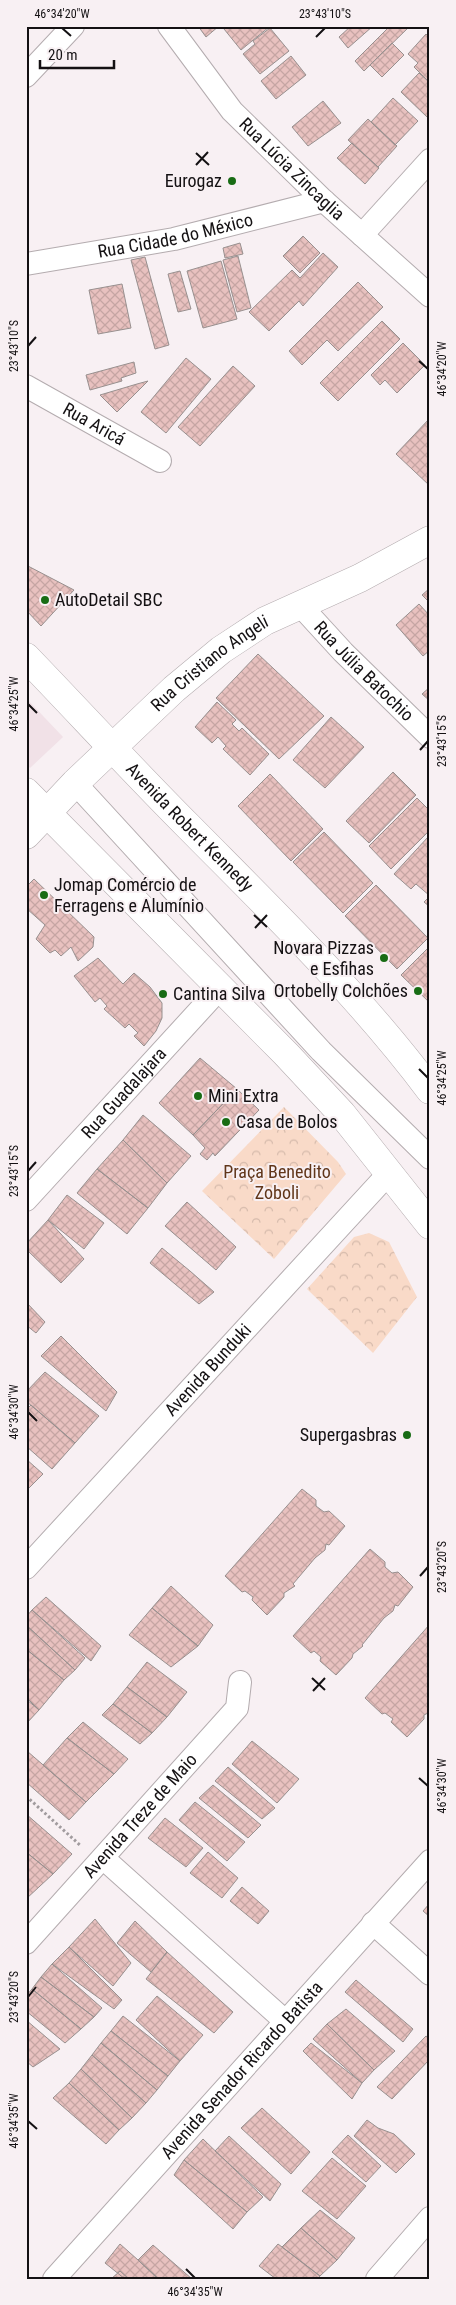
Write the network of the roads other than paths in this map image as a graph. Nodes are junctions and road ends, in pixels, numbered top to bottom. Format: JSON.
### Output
{"nodes":[{"id":1,"x":73,"y":26,"type":"edge"},
{"id":2,"x":169,"y":26,"type":"edge"},
{"id":3,"x":26,"y":76,"type":"edge"},
{"id":4,"x":430,"y":160,"type":"edge"},
{"id":5,"x":324,"y":201,"type":"junction"},
{"id":6,"x":362,"y":235,"type":"junction"},
{"id":7,"x":26,"y":264,"type":"edge"},
{"id":8,"x":430,"y":296,"type":"edge"},
{"id":9,"x":26,"y":386,"type":"edge"},
{"id":10,"x":160,"y":461,"type":"dead end"},
{"id":11,"x":430,"y":540,"type":"edge"},
{"id":12,"x":300,"y":605,"type":"junction"},
{"id":13,"x":26,"y":657,"type":"edge"},
{"id":14,"x":430,"y":737,"type":"edge"},
{"id":15,"x":112,"y":748,"type":"junction"},
{"id":16,"x":75,"y":783,"type":"junction"},
{"id":17,"x":26,"y":792,"type":"edge"},
{"id":18,"x":47,"y":813,"type":"junction"},
{"id":19,"x":26,"y":835,"type":"edge"},
{"id":20,"x":221,"y":987,"type":"junction"},
{"id":21,"x":430,"y":1090,"type":"edge"},
{"id":22,"x":430,"y":1158,"type":"edge"},
{"id":23,"x":389,"y":1173,"type":"junction"},
{"id":24,"x":26,"y":1200,"type":"edge"},
{"id":25,"x":430,"y":1225,"type":"edge"},
{"id":26,"x":26,"y":1568,"type":"edge"},
{"id":27,"x":240,"y":1682,"type":"dead end"},
{"id":28,"x":101,"y":1860,"type":"junction"},
{"id":29,"x":430,"y":1861,"type":"edge"},
{"id":30,"x":373,"y":1923,"type":"junction"},
{"id":31,"x":26,"y":1943,"type":"edge"},
{"id":32,"x":430,"y":1974,"type":"edge"},
{"id":33,"x":285,"y":2021,"type":"junction"},
{"id":34,"x":430,"y":2218,"type":"edge"},
{"id":35,"x":54,"y":2279,"type":"edge"},
{"id":36,"x":377,"y":2279,"type":"edge"}],
"edges":[{"from":1,"to":3,"type":"street"},
{"from":2,"to":5,"type":"street","name":"Rua Lúcia Zincaglia"},
{"from":4,"to":6,"type":"street"},
{"from":5,"to":6,"type":"street","name":"Rua Lúcia Zincaglia"},
{"from":5,"to":7,"type":"street","name":"Rua Cidade do México"},
{"from":6,"to":8,"type":"street","name":"Rua Lúcia Zincaglia"},
{"from":9,"to":10,"type":"street","name":"Rua Aricá"},
{"from":11,"to":12,"type":"main road","name":"Rua Cristiano Angeli"},
{"from":12,"to":14,"type":"street","name":"Rua Júlia Batochio"},
{"from":12,"to":15,"type":"main road","name":"Rua Cristiano Angeli"},
{"from":13,"to":15,"type":"main road","name":"Avenida Robert Kennedy"},
{"from":15,"to":16,"type":"main road","name":"Rua Cristiano Angeli"},
{"from":15,"to":21,"type":"main road","name":"Avenida Robert Kennedy"},
{"from":16,"to":18,"type":"main road","name":"Rua Cristiano Angeli"},
{"from":16,"to":22,"type":"street"},
{"from":17,"to":18,"type":"main road"},
{"from":18,"to":19,"type":"main road","name":"Rua Cristiano Angeli"},
{"from":18,"to":20,"type":"main road"},
{"from":20,"to":23,"type":"main road"},
{"from":20,"to":24,"type":"street","name":"Rua Guadalajara"},
{"from":23,"to":25,"type":"main road"},
{"from":23,"to":26,"type":"street","name":"Avenida Bunduki"},
{"from":27,"to":28,"type":"street","name":"Avenida Treze de Maio"},
{"from":28,"to":31,"type":"street","name":"Avenida Treze de Maio"},
{"from":28,"to":33,"type":"street"},
{"from":29,"to":30,"type":"street","name":"Avenida Senador Ricardo Batista"},
{"from":30,"to":32,"type":"street"},
{"from":30,"to":33,"type":"street","name":"Avenida Senador Ricardo Batista"},
{"from":33,"to":35,"type":"street","name":"Avenida Senador Ricardo Batista"},
{"from":34,"to":36,"type":"street"}]}
